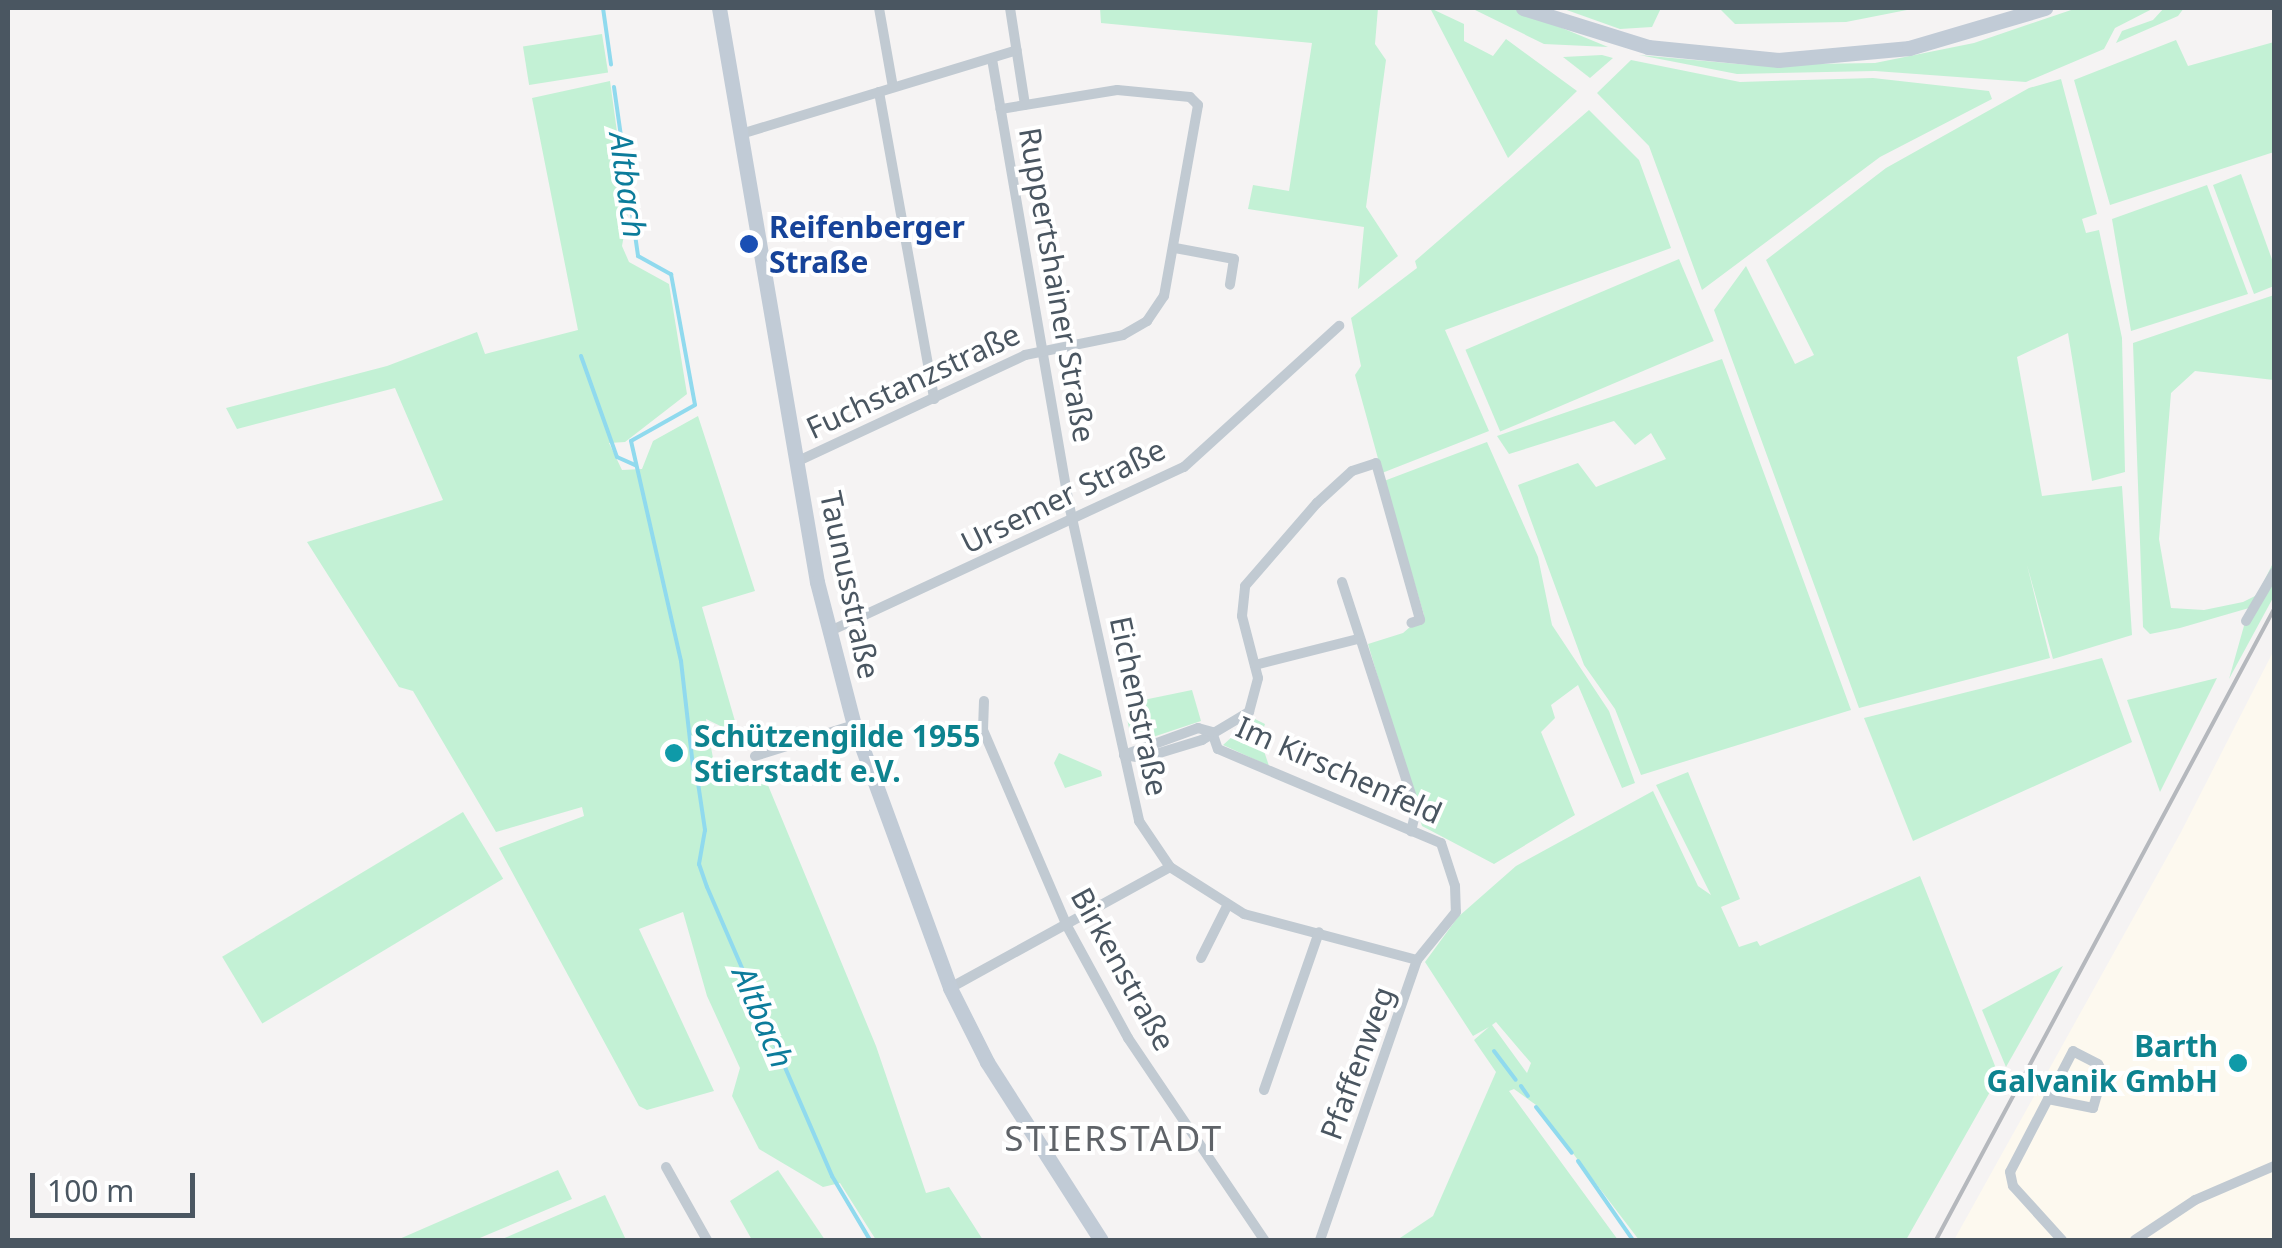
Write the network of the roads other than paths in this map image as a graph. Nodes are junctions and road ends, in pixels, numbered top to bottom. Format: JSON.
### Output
{"nodes":[{"id":1,"x":719,"y":8,"type":"edge"},
{"id":2,"x":879,"y":8,"type":"edge"},
{"id":3,"x":1010,"y":8,"type":"edge"},
{"id":4,"x":1522,"y":8,"type":"edge"},
{"id":5,"x":2045,"y":8,"type":"edge"},
{"id":6,"x":1018,"y":50,"type":"junction"},
{"id":7,"x":992,"y":59,"type":"junction"},
{"id":8,"x":892,"y":87,"type":"junction"},
{"id":9,"x":879,"y":92,"type":"junction"},
{"id":10,"x":1026,"y":104,"type":"junction"},
{"id":11,"x":1001,"y":109,"type":"junction"},
{"id":12,"x":741,"y":134,"type":"junction"},
{"id":13,"x":1174,"y":248,"type":"junction"},
{"id":14,"x":1230,"y":285,"type":"dead end"},
{"id":15,"x":1339,"y":326,"type":"dead end"},
{"id":16,"x":1042,"y":349,"type":"junction"},
{"id":17,"x":934,"y":399,"type":"junction"},
{"id":18,"x":796,"y":462,"type":"junction"},
{"id":19,"x":1073,"y":519,"type":"junction"},
{"id":20,"x":2274,"y":573,"type":"edge"},
{"id":21,"x":1342,"y":582,"type":"dead end"},
{"id":22,"x":2246,"y":620,"type":"dead end"},
{"id":23,"x":1411,"y":623,"type":"dead end"},
{"id":24,"x":827,"y":632,"type":"junction"},
{"id":25,"x":1358,"y":638,"type":"junction"},
{"id":26,"x":1255,"y":665,"type":"junction"},
{"id":27,"x":984,"y":701,"type":"dead end"},
{"id":28,"x":854,"y":725,"type":"junction"},
{"id":29,"x":1212,"y":732,"type":"junction"},
{"id":30,"x":755,"y":756,"type":"dead end"},
{"id":31,"x":1123,"y":756,"type":"junction"},
{"id":32,"x":1411,"y":830,"type":"junction"},
{"id":33,"x":1170,"y":867,"type":"junction"},
{"id":34,"x":1227,"y":906,"type":"junction"},
{"id":35,"x":1456,"y":912,"type":"joint"},
{"id":36,"x":1067,"y":926,"type":"junction"},
{"id":37,"x":1319,"y":932,"type":"junction"},
{"id":38,"x":1202,"y":958,"type":"dead end"},
{"id":39,"x":1417,"y":960,"type":"junction"},
{"id":40,"x":950,"y":988,"type":"junction"},
{"id":41,"x":1264,"y":1090,"type":"dead end"},
{"id":42,"x":2048,"y":1099,"type":"junction"},
{"id":43,"x":2274,"y":1166,"type":"edge"},
{"id":44,"x":666,"y":1167,"type":"dead end"},
{"id":45,"x":707,"y":1240,"type":"edge"},
{"id":46,"x":1101,"y":1240,"type":"edge"},
{"id":47,"x":1264,"y":1240,"type":"edge"},
{"id":48,"x":1320,"y":1240,"type":"edge"},
{"id":49,"x":2062,"y":1240,"type":"edge"},
{"id":50,"x":2134,"y":1240,"type":"edge"}],
"edges":[{"from":1,"to":12,"type":"street","name":"Taunusstraße"},
{"from":2,"to":8,"type":"street"},
{"from":3,"to":6,"type":"street","name":"Ruppertshainer Straße"},
{"from":4,"to":5,"type":"street"},
{"from":6,"to":7,"type":"street"},
{"from":6,"to":10,"type":"street","name":"Ruppertshainer Straße"},
{"from":7,"to":8,"type":"street"},
{"from":7,"to":11,"type":"street","name":"Ruppertshainer Straße"},
{"from":8,"to":9,"type":"street"},
{"from":9,"to":12,"type":"street"},
{"from":9,"to":17,"type":"street"},
{"from":10,"to":11,"type":"street","name":"Fuchstanzstraße"},
{"from":10,"to":13,"type":"street","name":"Fuchstanzstraße"},
{"from":11,"to":16,"type":"street","name":"Ruppertshainer Straße"},
{"from":12,"to":18,"type":"street","name":"Taunusstraße"},
{"from":13,"to":14,"type":"street"},
{"from":13,"to":16,"type":"street","name":"Fuchstanzstraße"},
{"from":15,"to":19,"type":"street","name":"Ursemer Straße"},
{"from":16,"to":17,"type":"street","name":"Fuchstanzstraße"},
{"from":16,"to":19,"type":"street","name":"Ruppertshainer Straße"},
{"from":17,"to":18,"type":"street","name":"Fuchstanzstraße"},
{"from":18,"to":24,"type":"street","name":"Taunusstraße"},
{"from":19,"to":24,"type":"street","name":"Ursemer Straße"},
{"from":19,"to":31,"type":"street","name":"Eichenstraße"},
{"from":20,"to":22,"type":"street"},
{"from":21,"to":25,"type":"street"},
{"from":23,"to":26,"type":"street"},
{"from":24,"to":28,"type":"street","name":"Taunusstraße"},
{"from":25,"to":26,"type":"street"},
{"from":25,"to":32,"type":"street"},
{"from":26,"to":29,"type":"street"},
{"from":27,"to":36,"type":"street","name":"Birkenstraße"},
{"from":28,"to":30,"type":"street"},
{"from":28,"to":40,"type":"street","name":"Taunusstraße"},
{"from":29,"to":31,"type":"street"},
{"from":29,"to":32,"type":"street","name":"Im Kirschenfeld"},
{"from":31,"to":33,"type":"street","name":"Eichenstraße"},
{"from":32,"to":35,"type":"street","name":"Im Kirschenfeld"},
{"from":33,"to":34,"type":"street","name":"Eichenstraße"},
{"from":33,"to":36,"type":"street"},
{"from":34,"to":37,"type":"street","name":"Eichenstraße"},
{"from":34,"to":38,"type":"street"},
{"from":35,"to":39,"type":"street","name":"Pfaffenweg"},
{"from":36,"to":40,"type":"street"},
{"from":36,"to":47,"type":"street","name":"Birkenstraße"},
{"from":37,"to":39,"type":"street","name":"Eichenstraße"},
{"from":37,"to":41,"type":"street"},
{"from":39,"to":48,"type":"street","name":"Pfaffenweg"},
{"from":40,"to":46,"type":"street","name":"Taunusstraße"},
{"from":42,"to":42,"type":"street"},
{"from":42,"to":49,"type":"street"},
{"from":43,"to":50,"type":"street"},
{"from":44,"to":45,"type":"street"}]}
